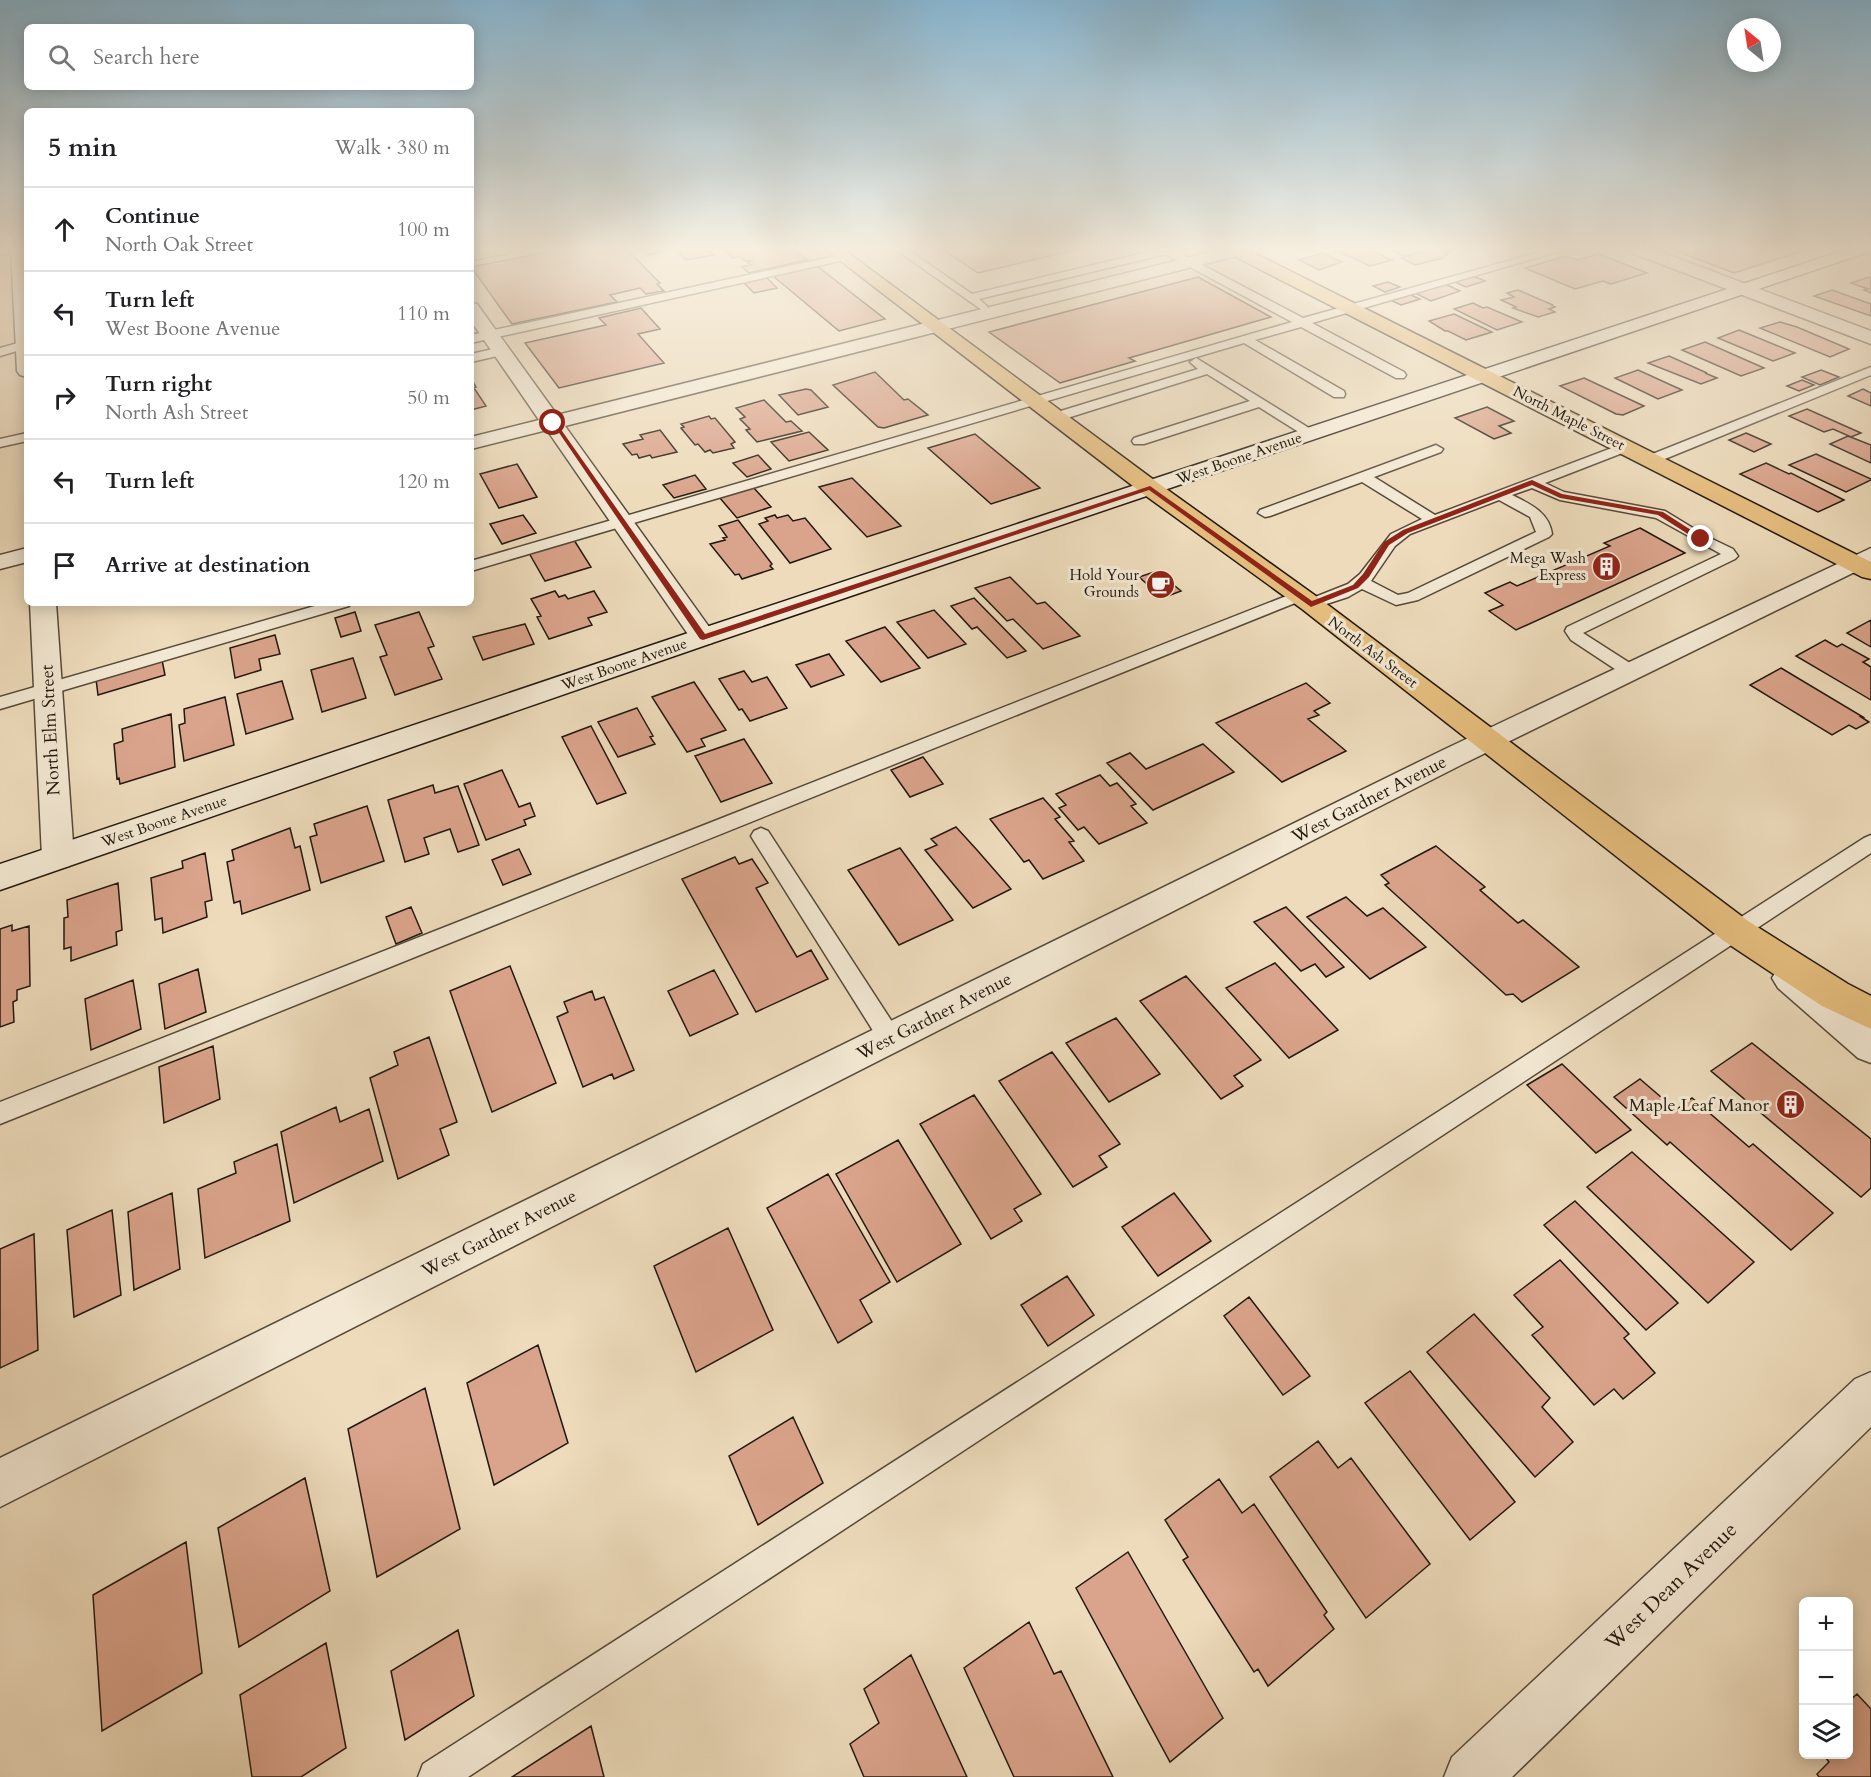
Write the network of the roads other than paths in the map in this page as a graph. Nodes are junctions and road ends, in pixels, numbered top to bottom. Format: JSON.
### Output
{"nodes":[{"id":1,"x":528,"y":332,"type":"edge"},
{"id":2,"x":913,"y":332,"type":"edge"},
{"id":3,"x":944,"y":332,"type":"edge"},
{"id":4,"x":1269,"y":332,"type":"edge"},
{"id":5,"x":1321,"y":332,"type":"edge"},
{"id":6,"x":1398,"y":332,"type":"edge"},
{"id":7,"x":1613,"y":332,"type":"edge"},
{"id":8,"x":1855,"y":332,"type":"edge"},
{"id":9,"x":1871,"y":338,"type":"edge"},
{"id":10,"x":1245,"y":339,"type":"junction"},
{"id":11,"x":488,"y":342,"type":"edge"},
{"id":12,"x":24,"y":346,"type":"edge"},
{"id":13,"x":0,"y":352,"type":"edge"},
{"id":14,"x":474,"y":355,"type":"edge"},
{"id":15,"x":1186,"y":357,"type":"junction"},
{"id":16,"x":1208,"y":370,"type":"junction"},
{"id":17,"x":1871,"y":370,"type":"edge"},
{"id":18,"x":1400,"y":375,"type":"dead end"},
{"id":19,"x":1484,"y":375,"type":"junction"},
{"id":20,"x":1340,"y":394,"type":"dead end"},
{"id":21,"x":1035,"y":401,"type":"junction"},
{"id":22,"x":1260,"y":402,"type":"junction"},
{"id":23,"x":1056,"y":417,"type":"junction"},
{"id":24,"x":553,"y":423,"type":"junction"},
{"id":25,"x":1310,"y":434,"type":"junction"},
{"id":26,"x":24,"y":438,"type":"edge"},
{"id":27,"x":1139,"y":441,"type":"dead end"},
{"id":28,"x":474,"y":442,"type":"edge"},
{"id":29,"x":0,"y":443,"type":"edge"},
{"id":30,"x":1625,"y":447,"type":"junction"},
{"id":31,"x":1436,"y":449,"type":"dead end"},
{"id":32,"x":1650,"y":459,"type":"junction"},
{"id":33,"x":1363,"y":476,"type":"junction"},
{"id":34,"x":1532,"y":482,"type":"junction"},
{"id":35,"x":1150,"y":488,"type":"junction"},
{"id":36,"x":1500,"y":495,"type":"junction"},
{"id":37,"x":1265,"y":513,"type":"dead end"},
{"id":38,"x":1433,"y":520,"type":"junction"},
{"id":39,"x":622,"y":522,"type":"junction"},
{"id":40,"x":24,"y":556,"type":"edge"},
{"id":41,"x":0,"y":562,"type":"edge"},
{"id":42,"x":1865,"y":563,"type":"edge"},
{"id":43,"x":474,"y":565,"type":"edge"},
{"id":44,"x":1361,"y":582,"type":"junction"},
{"id":45,"x":1305,"y":600,"type":"junction"},
{"id":46,"x":43,"y":606,"type":"edge"},
{"id":47,"x":333,"y":606,"type":"edge"},
{"id":48,"x":703,"y":637,"type":"junction"},
{"id":49,"x":1630,"y":671,"type":"junction"},
{"id":50,"x":48,"y":689,"type":"junction"},
{"id":51,"x":0,"y":703,"type":"edge"},
{"id":52,"x":1488,"y":740,"type":"junction"},
{"id":53,"x":761,"y":836,"type":"dead end"},
{"id":54,"x":1871,"y":843,"type":"edge"},
{"id":55,"x":58,"y":857,"type":"junction"},
{"id":56,"x":0,"y":877,"type":"edge"},
{"id":57,"x":1736,"y":931,"type":"junction"},
{"id":58,"x":1871,"y":1014,"type":"edge"},
{"id":59,"x":891,"y":1038,"type":"junction"},
{"id":60,"x":1871,"y":1047,"type":"edge"},
{"id":61,"x":0,"y":1113,"type":"edge"},
{"id":62,"x":1871,"y":1395,"type":"edge"},
{"id":63,"x":0,"y":1483,"type":"edge"},
{"id":64,"x":1491,"y":1770,"type":"edge"},
{"id":65,"x":436,"y":1777,"type":"edge"}],
"edges":[{"from":1,"to":11,"type":"lane"},
{"from":2,"to":24,"type":"street"},
{"from":3,"to":21,"type":"main road","name":"North Ash Street"},
{"from":4,"to":10,"type":"lane"},
{"from":5,"to":18,"type":"lane"},
{"from":6,"to":19,"type":"main road","name":"North Maple Street"},
{"from":7,"to":19,"type":"street","name":"West Boone Avenue"},
{"from":8,"to":9,"type":"street"},
{"from":10,"to":15,"type":"lane"},
{"from":10,"to":20,"type":"lane"},
{"from":11,"to":14,"type":"lane"},
{"from":11,"to":24,"type":"street"},
{"from":12,"to":13,"type":"lane"},
{"from":15,"to":16,"type":"lane"},
{"from":15,"to":21,"type":"lane"},
{"from":16,"to":22,"type":"lane"},
{"from":16,"to":23,"type":"lane"},
{"from":17,"to":32,"type":"lane"},
{"from":19,"to":25,"type":"street","name":"West Boone Avenue"},
{"from":19,"to":30,"type":"main road","name":"North Maple Street"},
{"from":21,"to":23,"type":"main road","name":"North Ash Street"},
{"from":21,"to":39,"type":"lane"},
{"from":22,"to":25,"type":"lane"},
{"from":22,"to":27,"type":"lane"},
{"from":23,"to":35,"type":"main road","name":"North Ash Street"},
{"from":24,"to":28,"type":"street"},
{"from":24,"to":39,"type":"street"},
{"from":25,"to":35,"type":"street","name":"West Boone Avenue"},
{"from":26,"to":29,"type":"lane"},
{"from":30,"to":32,"type":"main road","name":"North Maple Street"},
{"from":30,"to":34,"type":"lane"},
{"from":31,"to":33,"type":"lane"},
{"from":32,"to":42,"type":"main road","name":"North Maple Street"},
{"from":33,"to":37,"type":"lane"},
{"from":33,"to":38,"type":"lane"},
{"from":34,"to":36,"type":"lane"},
{"from":34,"to":49,"type":"lane"},
{"from":35,"to":45,"type":"main road","name":"North Ash Street"},
{"from":35,"to":48,"type":"street","name":"West Boone Avenue"},
{"from":36,"to":38,"type":"lane"},
{"from":36,"to":44,"type":"lane"},
{"from":38,"to":44,"type":"lane"},
{"from":39,"to":43,"type":"lane"},
{"from":39,"to":48,"type":"street"},
{"from":40,"to":41,"type":"street"},
{"from":42,"to":49,"type":"street","name":"West Gardner Avenue"},
{"from":44,"to":45,"type":"lane"},
{"from":45,"to":52,"type":"main road","name":"North Ash Street"},
{"from":45,"to":61,"type":"lane"},
{"from":46,"to":50,"type":"street","name":"North Elm Street"},
{"from":47,"to":50,"type":"lane"},
{"from":48,"to":55,"type":"street","name":"West Boone Avenue"},
{"from":49,"to":52,"type":"street","name":"West Gardner Avenue"},
{"from":50,"to":51,"type":"lane"},
{"from":50,"to":55,"type":"street","name":"North Elm Street"},
{"from":52,"to":57,"type":"main road","name":"North Ash Street"},
{"from":52,"to":59,"type":"street","name":"West Gardner Avenue"},
{"from":53,"to":59,"type":"lane"},
{"from":54,"to":57,"type":"lane"},
{"from":55,"to":56,"type":"street","name":"West Boone Avenue"},
{"from":57,"to":58,"type":"main road","name":"North Ash Street"},
{"from":57,"to":60,"type":"street","name":"North Ash Street"},
{"from":57,"to":65,"type":"lane"},
{"from":59,"to":63,"type":"street","name":"West Gardner Avenue"},
{"from":62,"to":64,"type":"street","name":"West Dean Avenue"}]}
